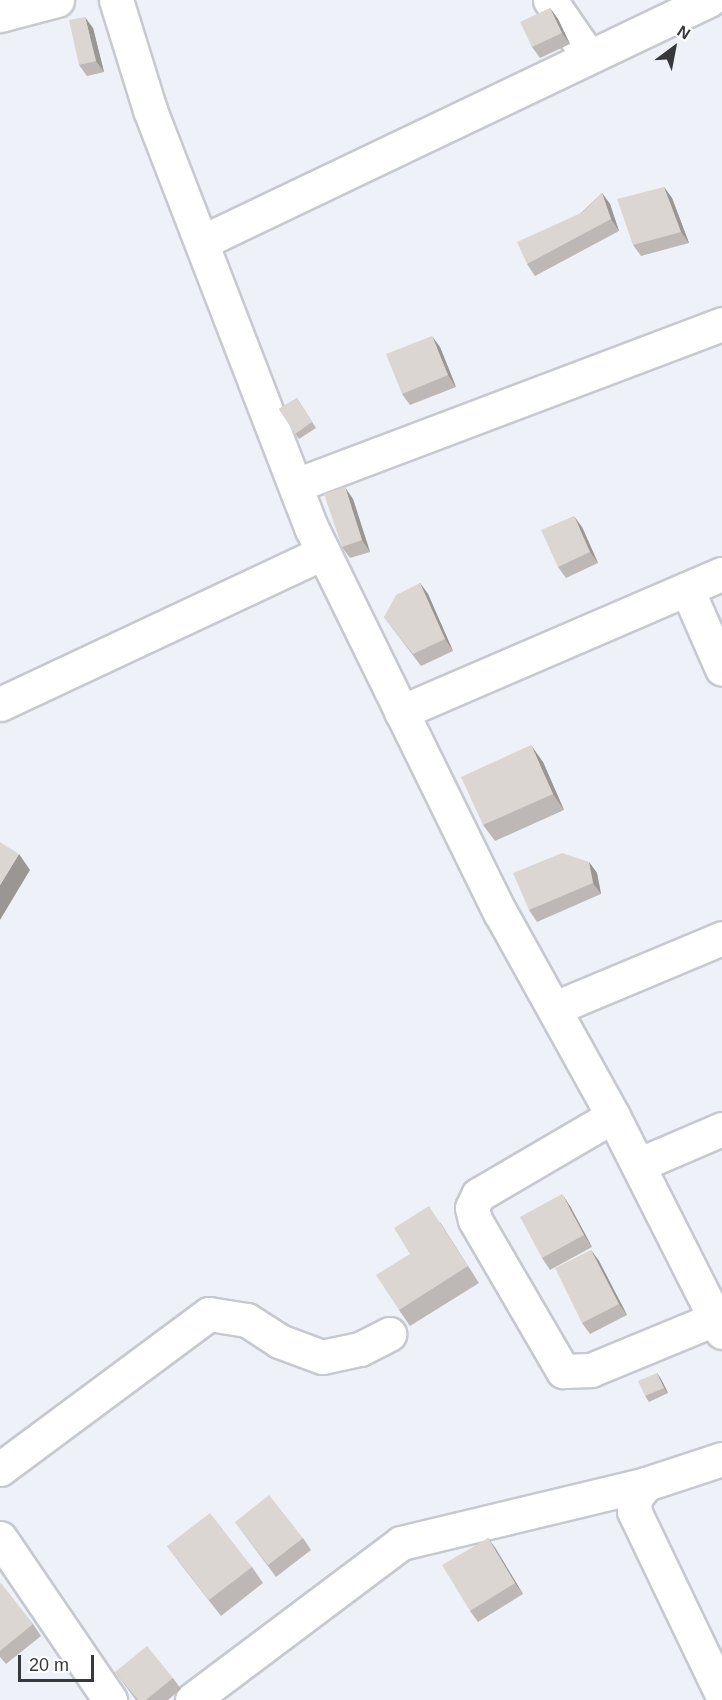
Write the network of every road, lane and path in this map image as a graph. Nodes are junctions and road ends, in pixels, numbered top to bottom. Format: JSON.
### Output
{"nodes":[{"id":1,"x":57,"y":0,"type":"edge"},
{"id":2,"x":116,"y":0,"type":"edge"},
{"id":3,"x":550,"y":0,"type":"edge"},
{"id":4,"x":709,"y":0,"type":"edge"},
{"id":5,"x":0,"y":15,"type":"edge"},
{"id":6,"x":589,"y":57,"type":"junction"},
{"id":7,"x":204,"y":241,"type":"junction"},
{"id":8,"x":722,"y":324,"type":"edge"},
{"id":9,"x":296,"y":485,"type":"junction"},
{"id":10,"x":323,"y":553,"type":"junction"},
{"id":11,"x":722,"y":574,"type":"edge"},
{"id":12,"x":687,"y":589,"type":"junction"},
{"id":13,"x":722,"y":669,"type":"edge"},
{"id":14,"x":0,"y":704,"type":"edge"},
{"id":15,"x":401,"y":712,"type":"junction"},
{"id":16,"x":722,"y":938,"type":"edge"},
{"id":17,"x":555,"y":1008,"type":"junction"},
{"id":18,"x":613,"y":1116,"type":"junction"},
{"id":19,"x":722,"y":1129,"type":"edge"},
{"id":20,"x":638,"y":1166,"type":"junction"},
{"id":21,"x":720,"y":1322,"type":"edge"},
{"id":22,"x":389,"y":1334,"type":"dead end"},
{"id":23,"x":722,"y":1459,"type":"edge"},
{"id":24,"x":0,"y":1469,"type":"edge"},
{"id":25,"x":646,"y":1484,"type":"junction"},
{"id":26,"x":0,"y":1538,"type":"edge"},
{"id":27,"x":722,"y":1695,"type":"edge"},
{"id":28,"x":110,"y":1700,"type":"edge"},
{"id":29,"x":192,"y":1700,"type":"edge"}],
"edges":[{"from":1,"to":5,"type":"street"},
{"from":2,"to":7,"type":"street"},
{"from":3,"to":6,"type":"street"},
{"from":4,"to":6,"type":"street"},
{"from":6,"to":7,"type":"street"},
{"from":7,"to":9,"type":"street"},
{"from":8,"to":9,"type":"street"},
{"from":9,"to":10,"type":"street"},
{"from":10,"to":14,"type":"street"},
{"from":10,"to":15,"type":"street"},
{"from":11,"to":12,"type":"street"},
{"from":12,"to":13,"type":"street"},
{"from":12,"to":15,"type":"street"},
{"from":15,"to":17,"type":"street"},
{"from":16,"to":17,"type":"street"},
{"from":17,"to":18,"type":"street"},
{"from":18,"to":20,"type":"street"},
{"from":18,"to":21,"type":"street"},
{"from":19,"to":20,"type":"street"},
{"from":20,"to":21,"type":"street"},
{"from":22,"to":24,"type":"street"},
{"from":23,"to":25,"type":"street"},
{"from":25,"to":27,"type":"street"},
{"from":25,"to":29,"type":"street"},
{"from":26,"to":28,"type":"street"}]}
